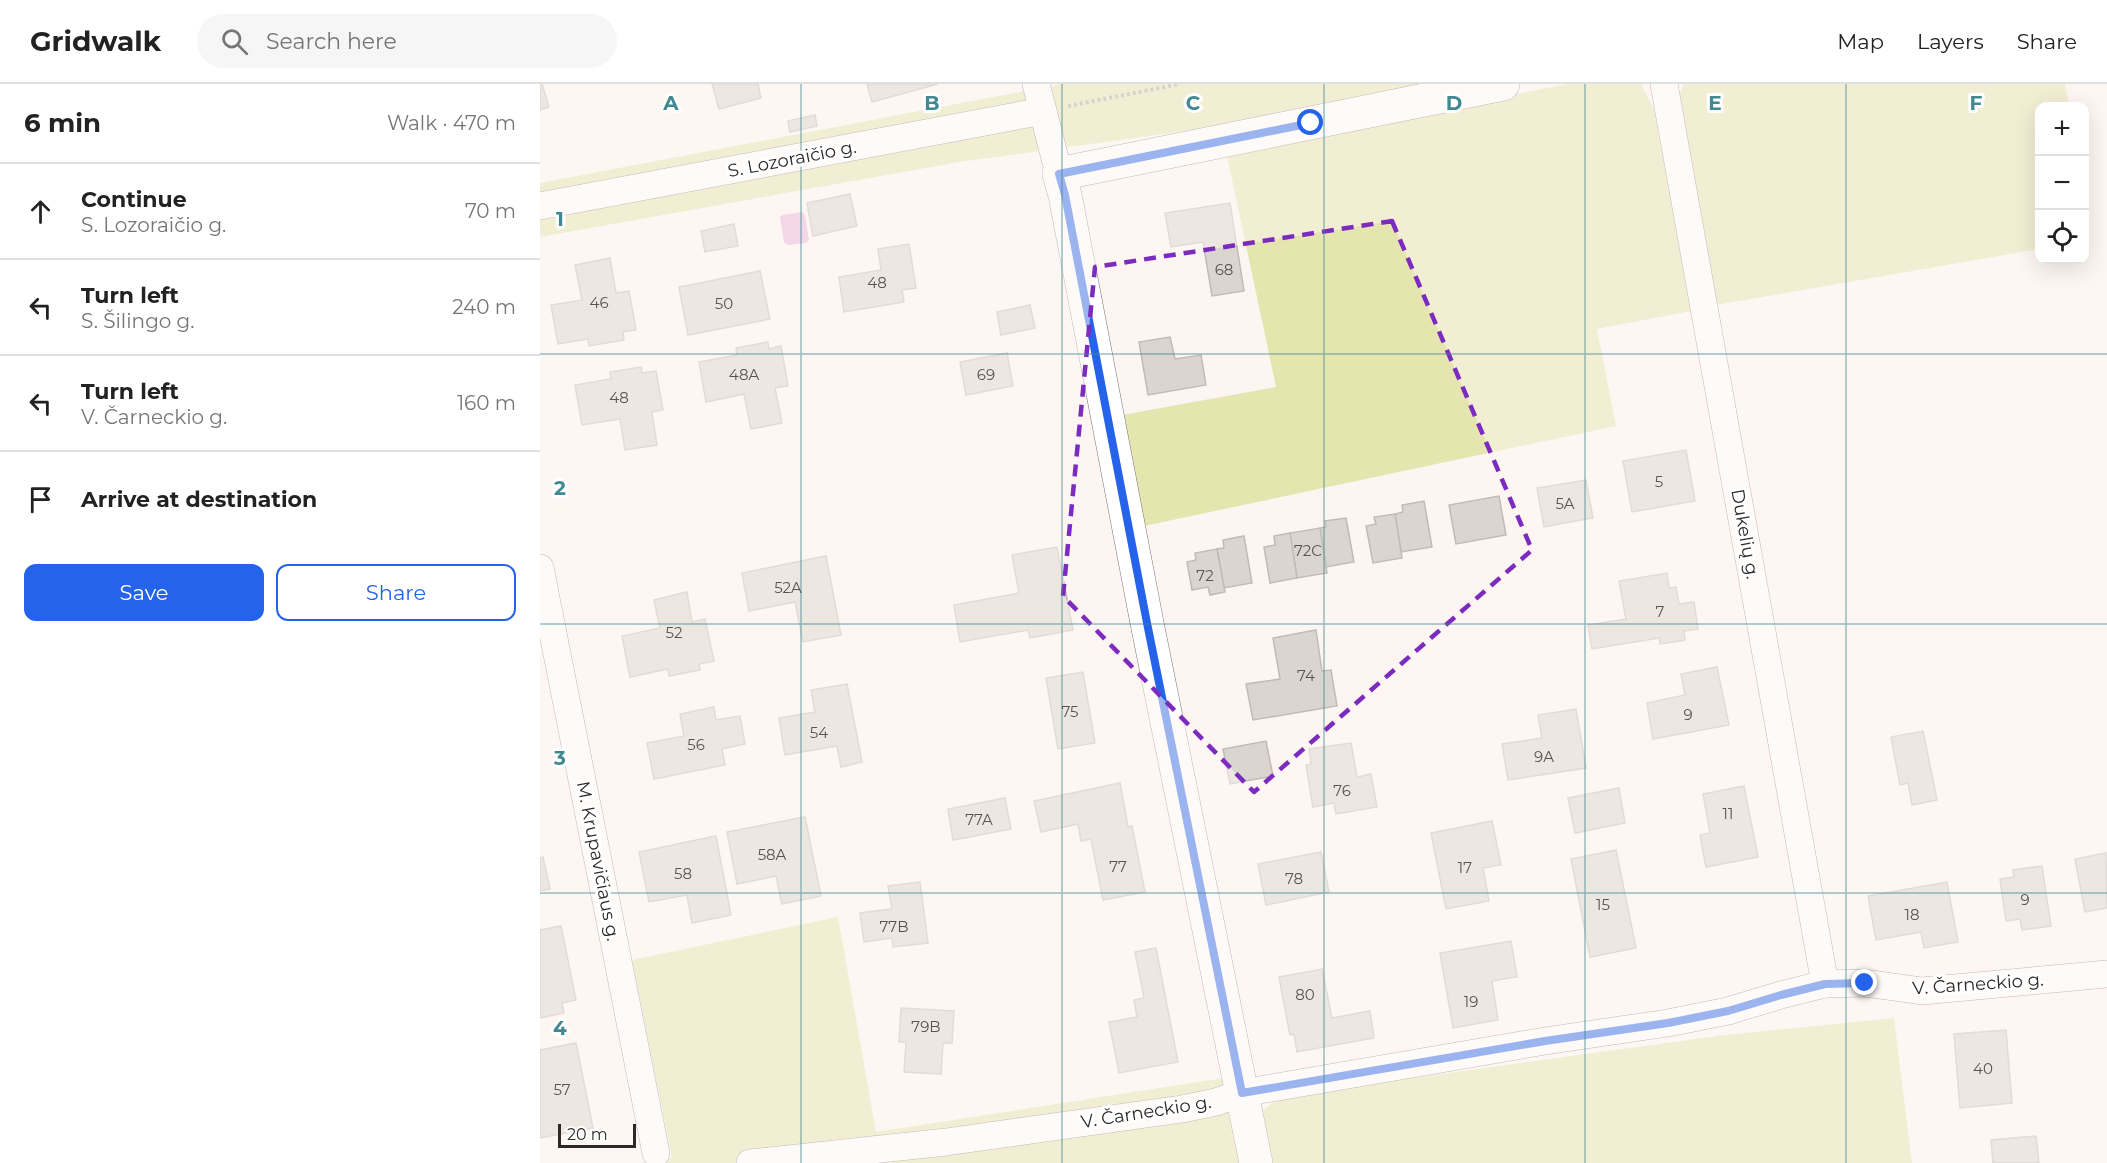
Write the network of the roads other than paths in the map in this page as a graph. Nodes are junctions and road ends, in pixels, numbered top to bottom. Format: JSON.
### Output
{"nodes":[{"id":1,"x":1036,"y":84,"type":"edge"},
{"id":2,"x":1503,"y":84,"type":"edge"},
{"id":3,"x":1664,"y":84,"type":"edge"},
{"id":4,"x":1043,"y":111,"type":"junction"},
{"id":5,"x":1059,"y":174,"type":"junction"},
{"id":6,"x":540,"y":206,"type":"edge"},
{"id":7,"x":540,"y":568,"type":"edge"},
{"id":8,"x":2107,"y":974,"type":"edge"},
{"id":9,"x":1825,"y":984,"type":"junction"},
{"id":10,"x":1242,"y":1093,"type":"junction"},
{"id":11,"x":657,"y":1153,"type":"dead end"},
{"id":12,"x":750,"y":1163,"type":"edge"},
{"id":13,"x":1256,"y":1163,"type":"edge"}],
"edges":[{"from":1,"to":4,"type":"street"},
{"from":2,"to":5,"type":"street"},
{"from":3,"to":9,"type":"street","name":"Dukelių g."},
{"from":4,"to":5,"type":"street"},
{"from":4,"to":6,"type":"street","name":"S. Lozoraičio g."},
{"from":5,"to":10,"type":"street"},
{"from":7,"to":11,"type":"street","name":"M. Krupavičiaus g."},
{"from":8,"to":9,"type":"street","name":"V. Čarneckio g."},
{"from":9,"to":10,"type":"street","name":"V. Čarneckio g."},
{"from":10,"to":12,"type":"street","name":"V. Čarneckio g."},
{"from":10,"to":13,"type":"street"}]}
